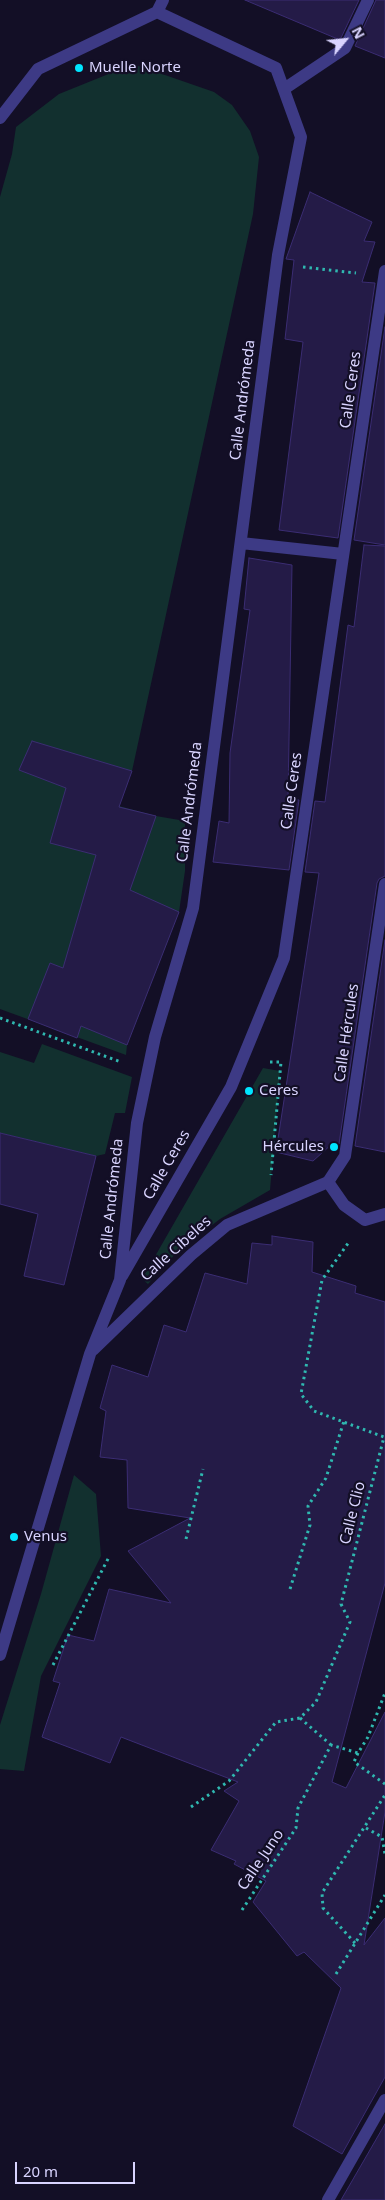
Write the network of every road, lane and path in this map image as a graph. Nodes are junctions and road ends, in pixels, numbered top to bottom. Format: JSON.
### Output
{"nodes":[{"id":1,"x":163,"y":0,"type":"edge"},
{"id":2,"x":368,"y":0,"type":"edge"},
{"id":3,"x":157,"y":12,"type":"junction"},
{"id":4,"x":284,"y":89,"type":"junction"},
{"id":5,"x":0,"y":118,"type":"edge"},
{"id":6,"x":277,"y":265,"type":"junction"},
{"id":7,"x":385,"y":273,"type":"edge"},
{"id":8,"x":241,"y":543,"type":"junction"},
{"id":9,"x":343,"y":554,"type":"junction"},
{"id":10,"x":385,"y":884,"type":"edge"},
{"id":11,"x":0,"y":1018,"type":"edge"},
{"id":12,"x":242,"y":1060,"type":"junction"},
{"id":13,"x":148,"y":1072,"type":"junction"},
{"id":14,"x":328,"y":1182,"type":"junction"},
{"id":15,"x":269,"y":1208,"type":"junction"},
{"id":16,"x":385,"y":1214,"type":"edge"},
{"id":17,"x":365,"y":1220,"type":"junction"},
{"id":18,"x":120,"y":1280,"type":"junction"},
{"id":19,"x":90,"y":1354,"type":"junction"},
{"id":20,"x":344,"y":1421,"type":"junction"},
{"id":21,"x":203,"y":1469,"type":"dead end"},
{"id":22,"x":186,"y":1539,"type":"dead end"},
{"id":23,"x":109,"y":1557,"type":"dead end"},
{"id":24,"x":290,"y":1589,"type":"dead end"},
{"id":25,"x":0,"y":1655,"type":"edge"},
{"id":26,"x":53,"y":1665,"type":"dead end"},
{"id":27,"x":385,"y":1693,"type":"edge"},
{"id":28,"x":300,"y":1718,"type":"junction"},
{"id":29,"x":331,"y":1745,"type":"junction"},
{"id":30,"x":358,"y":1754,"type":"junction"},
{"id":31,"x":385,"y":1784,"type":"edge"},
{"id":32,"x":385,"y":1795,"type":"edge"},
{"id":33,"x":191,"y":1807,"type":"dead end"},
{"id":34,"x":366,"y":1828,"type":"junction"},
{"id":35,"x":385,"y":1854,"type":"edge"},
{"id":36,"x":385,"y":1894,"type":"edge"},
{"id":37,"x":242,"y":1910,"type":"dead end"},
{"id":38,"x":355,"y":1943,"type":"junction"},
{"id":39,"x":336,"y":1974,"type":"dead end"},
{"id":40,"x":385,"y":2100,"type":"edge"},
{"id":41,"x":328,"y":2200,"type":"edge"}],
"edges":[{"from":1,"to":3,"type":"street"},
{"from":2,"to":4,"type":"street"},
{"from":3,"to":4,"type":"street","name":"Calle Andrómeda"},
{"from":3,"to":5,"type":"street"},
{"from":4,"to":6,"type":"street","name":"Calle Andrómeda"},
{"from":6,"to":7,"type":"path"},
{"from":6,"to":8,"type":"street","name":"Calle Andrómeda"},
{"from":7,"to":9,"type":"street","name":"Calle Ceres"},
{"from":8,"to":9,"type":"street"},
{"from":8,"to":13,"type":"street","name":"Calle Andrómeda"},
{"from":9,"to":12,"type":"street","name":"Calle Ceres"},
{"from":10,"to":14,"type":"street","name":"Calle Hércules"},
{"from":11,"to":13,"type":"path"},
{"from":12,"to":15,"type":"path"},
{"from":12,"to":18,"type":"street","name":"Calle Ceres"},
{"from":13,"to":18,"type":"street","name":"Calle Andrómeda"},
{"from":14,"to":15,"type":"street","name":"Calle Cibeles"},
{"from":14,"to":17,"type":"street"},
{"from":15,"to":19,"type":"street","name":"Calle Cibeles"},
{"from":16,"to":17,"type":"street"},
{"from":17,"to":20,"type":"path","name":"Calle Clio"},
{"from":18,"to":19,"type":"street","name":"Calle Andrómeda"},
{"from":19,"to":25,"type":"street","name":"Calle Andrómeda"},
{"from":20,"to":24,"type":"path"},
{"from":20,"to":28,"type":"path","name":"Calle Clio"},
{"from":21,"to":22,"type":"path"},
{"from":23,"to":26,"type":"path"},
{"from":27,"to":30,"type":"path"},
{"from":28,"to":29,"type":"path"},
{"from":28,"to":33,"type":"path"},
{"from":29,"to":30,"type":"path"},
{"from":29,"to":37,"type":"path","name":"Calle Juno"},
{"from":30,"to":31,"type":"path"},
{"from":32,"to":34,"type":"path"},
{"from":34,"to":35,"type":"path"},
{"from":34,"to":38,"type":"path"},
{"from":36,"to":38,"type":"path"},
{"from":38,"to":39,"type":"path"},
{"from":40,"to":41,"type":"street"}]}
